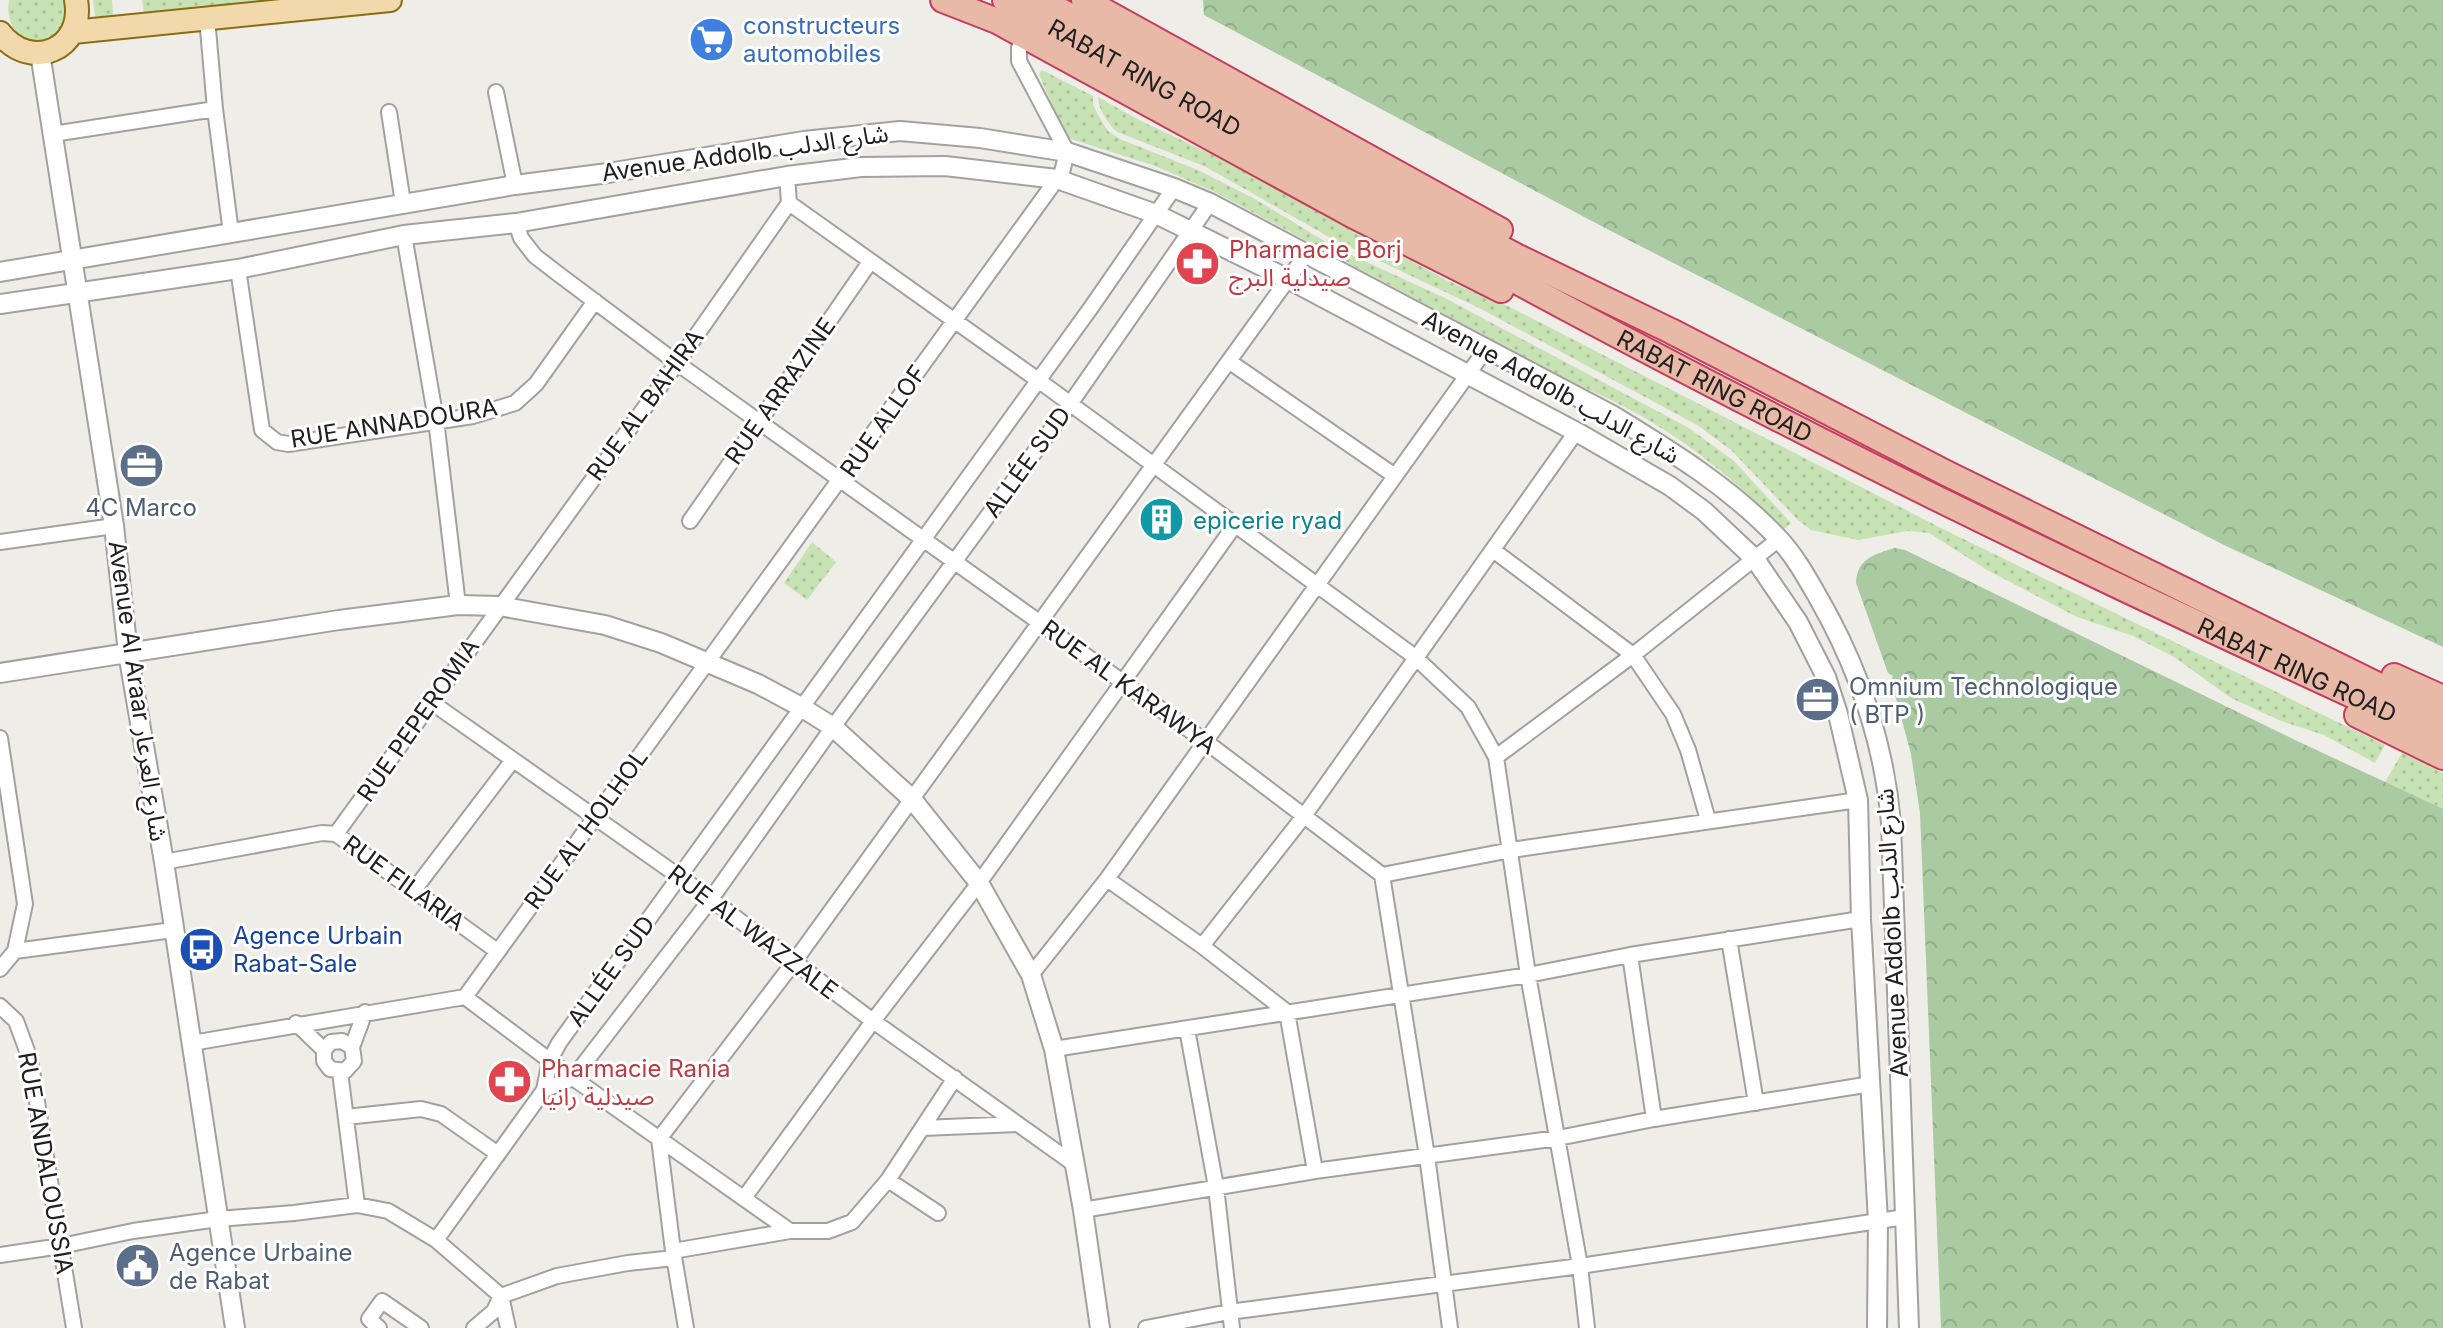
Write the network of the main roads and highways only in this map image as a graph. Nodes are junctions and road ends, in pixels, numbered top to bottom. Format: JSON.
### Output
{"nodes":[{"id":1,"x":76,"y":0,"type":"edge"},
{"id":2,"x":390,"y":0,"type":"edge"},
{"id":3,"x":943,"y":0,"type":"edge"},
{"id":4,"x":1005,"y":0,"type":"edge"},
{"id":5,"x":1041,"y":0,"type":"edge"},
{"id":6,"x":1087,"y":1,"type":"edge"},
{"id":7,"x":73,"y":32,"type":"junction"},
{"id":8,"x":0,"y":33,"type":"edge"},
{"id":9,"x":1671,"y":331,"type":"junction"},
{"id":10,"x":1654,"y":354,"type":"junction"},
{"id":11,"x":2207,"y":600,"type":"junction"},
{"id":12,"x":2195,"y":623,"type":"junction"},
{"id":13,"x":2443,"y":698,"type":"edge"},
{"id":14,"x":2443,"y":717,"type":"edge"},
{"id":15,"x":2443,"y":737,"type":"edge"},
{"id":16,"x":2443,"y":757,"type":"edge"}],
"edges":[{"from":1,"to":7,"type":"main road"},
{"from":2,"to":7,"type":"main road"},
{"from":3,"to":10,"type":"highway"},
{"from":4,"to":10,"type":"highway","name":"RABAT RING ROAD"},
{"from":5,"to":9,"type":"highway","name":"RABAT RING ROAD"},
{"from":6,"to":9,"type":"highway"},
{"from":7,"to":8,"type":"main road"},
{"from":9,"to":11,"type":"highway","name":"RABAT RING ROAD"},
{"from":10,"to":12,"type":"highway","name":"RABAT RING ROAD"},
{"from":11,"to":13,"type":"highway"},
{"from":11,"to":14,"type":"highway","name":"RABAT RING ROAD"},
{"from":12,"to":15,"type":"highway","name":"RABAT RING ROAD"},
{"from":12,"to":16,"type":"highway"}]}
